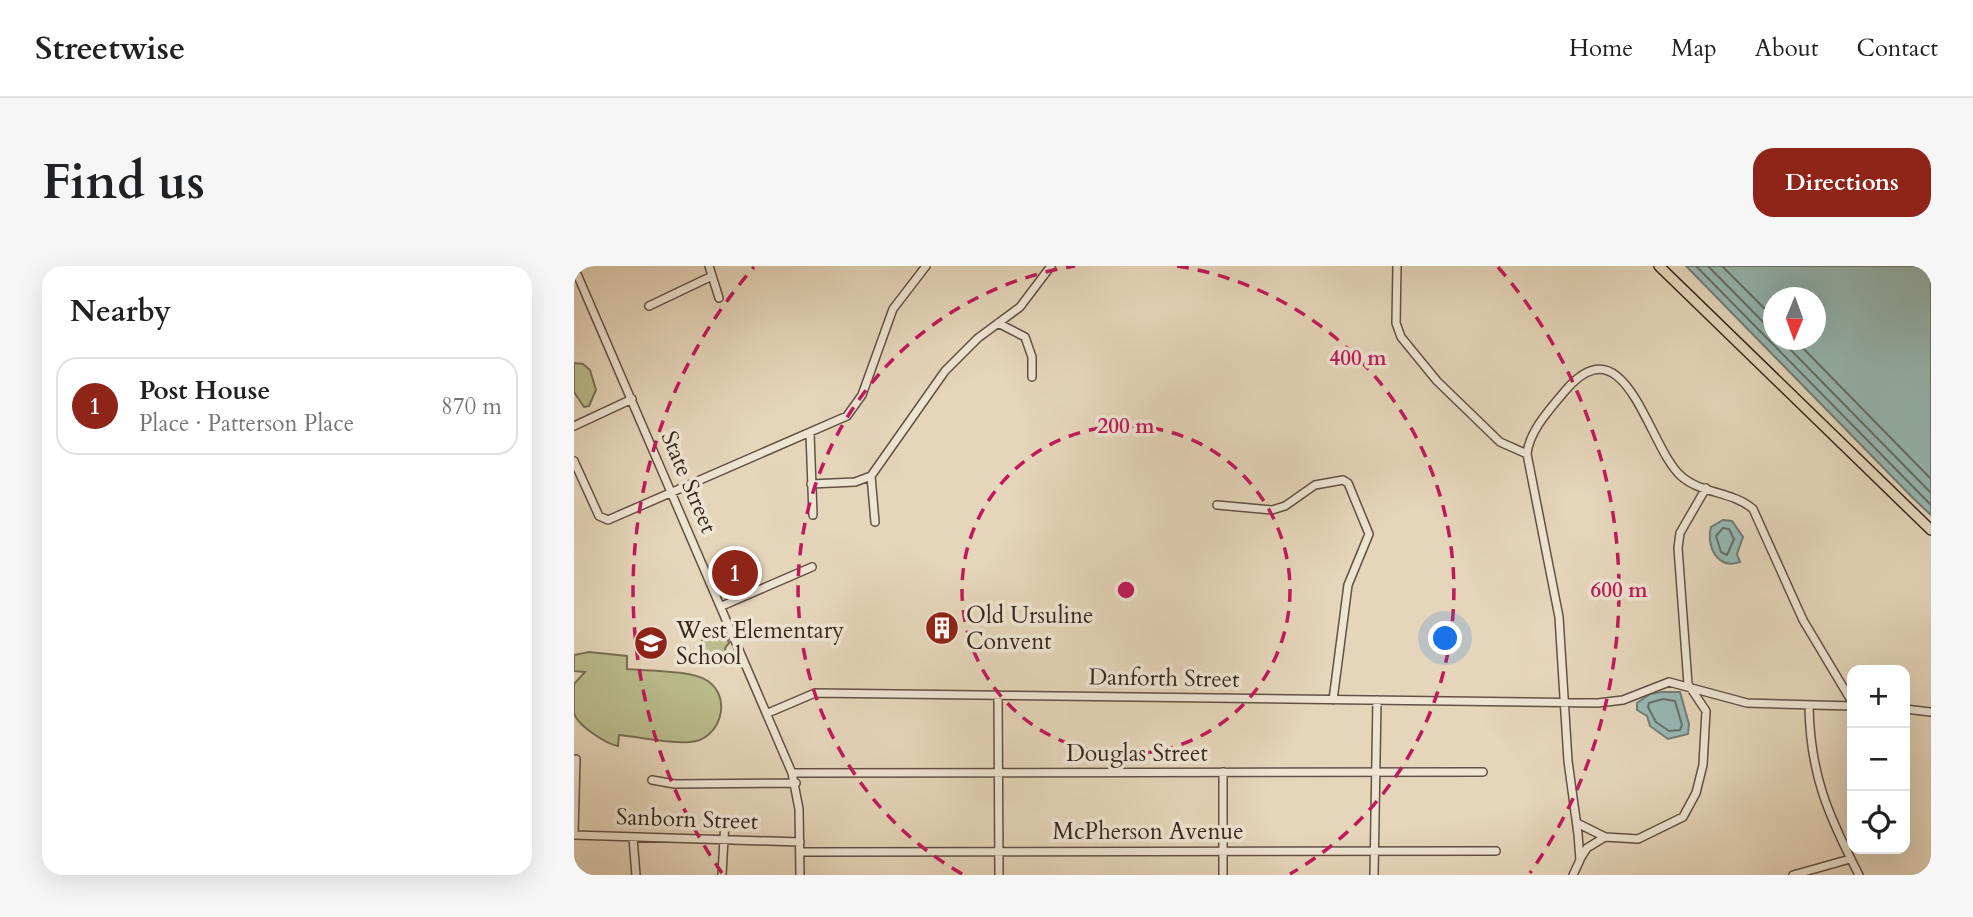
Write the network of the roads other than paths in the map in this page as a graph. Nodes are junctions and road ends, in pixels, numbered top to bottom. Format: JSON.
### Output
{"nodes":[{"id":1,"x":709,"y":266,"type":"edge"},
{"id":2,"x":926,"y":266,"type":"edge"},
{"id":3,"x":1051,"y":266,"type":"edge"},
{"id":4,"x":1397,"y":266,"type":"edge"},
{"id":5,"x":1659,"y":266,"type":"edge"},
{"id":6,"x":574,"y":267,"type":"edge"},
{"id":7,"x":712,"y":276,"type":"junction"},
{"id":8,"x":719,"y":298,"type":"dead end"},
{"id":9,"x":649,"y":306,"type":"dead end"},
{"id":10,"x":998,"y":323,"type":"junction"},
{"id":11,"x":1032,"y":377,"type":"dead end"},
{"id":12,"x":632,"y":399,"type":"junction"},
{"id":13,"x":574,"y":426,"type":"edge"},
{"id":14,"x":810,"y":433,"type":"junction"},
{"id":15,"x":1527,"y":454,"type":"junction"},
{"id":16,"x":574,"y":461,"type":"edge"},
{"id":17,"x":871,"y":476,"type":"junction"},
{"id":18,"x":811,"y":484,"type":"junction"},
{"id":19,"x":1706,"y":488,"type":"junction"},
{"id":20,"x":673,"y":494,"type":"junction"},
{"id":21,"x":1217,"y":505,"type":"dead end"},
{"id":22,"x":813,"y":515,"type":"dead end"},
{"id":23,"x":875,"y":522,"type":"dead end"},
{"id":24,"x":1931,"y":530,"type":"edge"},
{"id":25,"x":812,"y":567,"type":"dead end"},
{"id":26,"x":722,"y":606,"type":"junction"},
{"id":27,"x":1688,"y":684,"type":"junction"},
{"id":28,"x":1712,"y":694,"type":"junction"},
{"id":29,"x":998,"y":695,"type":"junction"},
{"id":30,"x":1847,"y":695,"type":"edge"},
{"id":31,"x":1333,"y":700,"type":"junction"},
{"id":32,"x":1377,"y":700,"type":"junction"},
{"id":33,"x":1565,"y":702,"type":"junction"},
{"id":34,"x":1847,"y":704,"type":"edge"},
{"id":35,"x":1809,"y":706,"type":"junction"},
{"id":36,"x":1910,"y":710,"type":"edge"},
{"id":37,"x":1706,"y":711,"type":"junction"},
{"id":38,"x":1931,"y":712,"type":"edge"},
{"id":39,"x":768,"y":713,"type":"junction"},
{"id":40,"x":576,"y":759,"type":"dead end"},
{"id":41,"x":1376,"y":771,"type":"junction"},
{"id":42,"x":999,"y":772,"type":"junction"},
{"id":43,"x":1223,"y":772,"type":"junction"},
{"id":44,"x":1483,"y":772,"type":"dead end"},
{"id":45,"x":792,"y":773,"type":"junction"},
{"id":46,"x":652,"y":779,"type":"dead end"},
{"id":47,"x":796,"y":783,"type":"junction"},
{"id":48,"x":724,"y":820,"type":"dead end"},
{"id":49,"x":1577,"y":823,"type":"junction"},
{"id":50,"x":574,"y":835,"type":"edge"},
{"id":51,"x":1605,"y":837,"type":"junction"},
{"id":52,"x":633,"y":838,"type":"junction"},
{"id":53,"x":723,"y":841,"type":"junction"},
{"id":54,"x":800,"y":842,"type":"junction"},
{"id":55,"x":1223,"y":850,"type":"junction"},
{"id":56,"x":1374,"y":850,"type":"junction"},
{"id":57,"x":999,"y":851,"type":"junction"},
{"id":58,"x":1496,"y":851,"type":"dead end"},
{"id":59,"x":800,"y":852,"type":"junction"},
{"id":60,"x":1580,"y":859,"type":"junction"},
{"id":61,"x":1850,"y":859,"type":"junction"},
{"id":62,"x":636,"y":875,"type":"edge"},
{"id":63,"x":722,"y":875,"type":"edge"},
{"id":64,"x":800,"y":875,"type":"edge"},
{"id":65,"x":999,"y":875,"type":"edge"},
{"id":66,"x":1223,"y":875,"type":"edge"},
{"id":67,"x":1374,"y":875,"type":"edge"},
{"id":68,"x":1573,"y":875,"type":"edge"},
{"id":69,"x":1793,"y":875,"type":"edge"},
{"id":70,"x":1859,"y":875,"type":"edge"}],
"edges":[{"from":1,"to":7,"type":"street"},
{"from":2,"to":14,"type":"street"},
{"from":3,"to":10,"type":"street"},
{"from":4,"to":15,"type":"street"},
{"from":5,"to":24,"type":"main road"},
{"from":6,"to":12,"type":"street","name":"State Street"},
{"from":7,"to":8,"type":"street"},
{"from":7,"to":9,"type":"street"},
{"from":10,"to":11,"type":"street"},
{"from":10,"to":17,"type":"street"},
{"from":12,"to":13,"type":"street"},
{"from":12,"to":20,"type":"street","name":"State Street"},
{"from":14,"to":18,"type":"street"},
{"from":14,"to":20,"type":"street"},
{"from":15,"to":19,"type":"street"},
{"from":15,"to":33,"type":"street"},
{"from":16,"to":20,"type":"street"},
{"from":17,"to":18,"type":"street"},
{"from":17,"to":23,"type":"street"},
{"from":18,"to":22,"type":"street"},
{"from":19,"to":27,"type":"street"},
{"from":19,"to":30,"type":"street"},
{"from":20,"to":26,"type":"street","name":"State Street"},
{"from":21,"to":31,"type":"street"},
{"from":25,"to":26,"type":"street"},
{"from":26,"to":39,"type":"street","name":"State Street"},
{"from":27,"to":28,"type":"street"},
{"from":27,"to":33,"type":"street"},
{"from":27,"to":37,"type":"street"},
{"from":28,"to":35,"type":"street"},
{"from":28,"to":37,"type":"street"},
{"from":29,"to":31,"type":"street","name":"Danforth Street"},
{"from":29,"to":39,"type":"street","name":"Danforth Street"},
{"from":29,"to":42,"type":"street"},
{"from":31,"to":32,"type":"street","name":"Danforth Street"},
{"from":32,"to":33,"type":"street","name":"Danforth Street"},
{"from":32,"to":41,"type":"street"},
{"from":33,"to":49,"type":"street"},
{"from":34,"to":35,"type":"street"},
{"from":35,"to":61,"type":"street"},
{"from":36,"to":38,"type":"street"},
{"from":37,"to":51,"type":"street"},
{"from":39,"to":45,"type":"street","name":"State Street"},
{"from":40,"to":50,"type":"street"},
{"from":41,"to":43,"type":"street","name":"Douglas Street"},
{"from":41,"to":44,"type":"street","name":"Douglas Street"},
{"from":41,"to":56,"type":"street"},
{"from":42,"to":43,"type":"street","name":"Douglas Street"},
{"from":42,"to":45,"type":"street","name":"Douglas Street"},
{"from":42,"to":57,"type":"street"},
{"from":43,"to":55,"type":"street"},
{"from":45,"to":47,"type":"street","name":"State Street"},
{"from":46,"to":47,"type":"street"},
{"from":47,"to":54,"type":"street","name":"State Street"},
{"from":48,"to":53,"type":"street"},
{"from":49,"to":51,"type":"street"},
{"from":49,"to":60,"type":"street"},
{"from":50,"to":52,"type":"street","name":"Sanborn Street"},
{"from":51,"to":60,"type":"street"},
{"from":52,"to":53,"type":"street","name":"Sanborn Street"},
{"from":52,"to":62,"type":"street"},
{"from":53,"to":54,"type":"street","name":"Sanborn Street"},
{"from":53,"to":63,"type":"street"},
{"from":54,"to":59,"type":"street","name":"State Street"},
{"from":55,"to":56,"type":"street","name":"McPherson Avenue"},
{"from":55,"to":57,"type":"street","name":"McPherson Avenue"},
{"from":55,"to":66,"type":"street"},
{"from":56,"to":58,"type":"street","name":"McPherson Avenue"},
{"from":56,"to":67,"type":"street"},
{"from":57,"to":59,"type":"street","name":"McPherson Avenue"},
{"from":57,"to":65,"type":"street"},
{"from":59,"to":64,"type":"street","name":"State Street"},
{"from":60,"to":68,"type":"street"},
{"from":61,"to":69,"type":"street"},
{"from":61,"to":70,"type":"street"}]}
